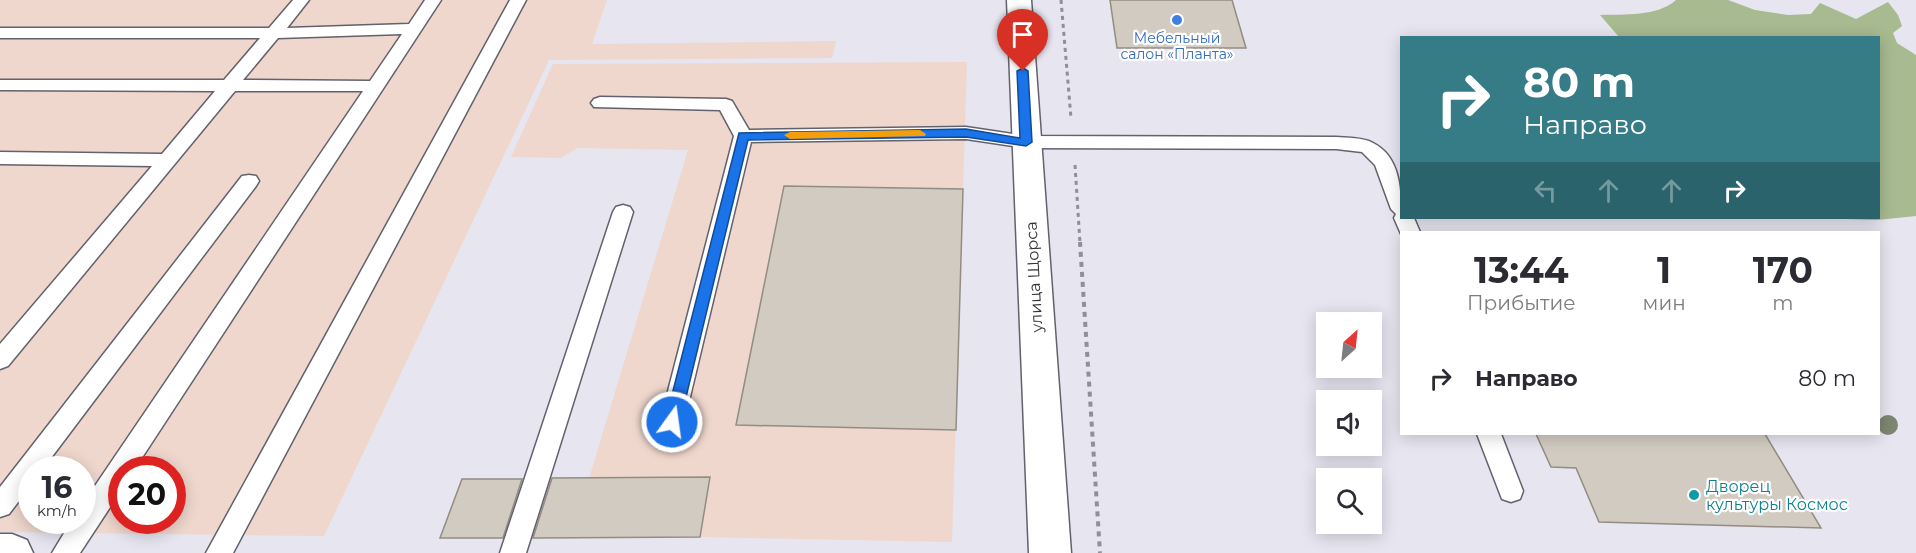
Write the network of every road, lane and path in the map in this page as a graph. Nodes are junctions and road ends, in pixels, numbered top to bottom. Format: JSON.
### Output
{"nodes":[{"id":1,"x":301,"y":0,"type":"edge"},
{"id":2,"x":433,"y":0,"type":"edge"},
{"id":3,"x":518,"y":0,"type":"edge"},
{"id":4,"x":1019,"y":0,"type":"edge"},
{"id":5,"x":1061,"y":0,"type":"edge"},
{"id":6,"x":413,"y":29,"type":"junction"},
{"id":7,"x":0,"y":33,"type":"edge"},
{"id":8,"x":274,"y":33,"type":"junction"},
{"id":9,"x":0,"y":85,"type":"edge"},
{"id":10,"x":229,"y":86,"type":"junction"},
{"id":11,"x":375,"y":86,"type":"junction"},
{"id":12,"x":600,"y":103,"type":"dead end"},
{"id":13,"x":743,"y":136,"type":"junction"},
{"id":14,"x":1026,"y":142,"type":"junction"},
{"id":15,"x":1073,"y":143,"type":"junction"},
{"id":16,"x":0,"y":158,"type":"edge"},
{"id":17,"x":168,"y":160,"type":"junction"},
{"id":18,"x":249,"y":181,"type":"dead end"},
{"id":19,"x":1400,"y":206,"type":"edge"},
{"id":20,"x":623,"y":212,"type":"dead end"},
{"id":21,"x":0,"y":360,"type":"edge"},
{"id":22,"x":672,"y":422,"type":"dead end"},
{"id":23,"x":1489,"y":435,"type":"edge"},
{"id":24,"x":1511,"y":491,"type":"dead end"},
{"id":25,"x":0,"y":507,"type":"edge"},
{"id":26,"x":0,"y":553,"type":"edge"},
{"id":27,"x":12,"y":553,"type":"edge"},
{"id":28,"x":65,"y":553,"type":"edge"},
{"id":29,"x":219,"y":553,"type":"edge"},
{"id":30,"x":513,"y":553,"type":"edge"},
{"id":31,"x":1050,"y":553,"type":"edge"},
{"id":32,"x":1100,"y":553,"type":"edge"}],
"edges":[{"from":1,"to":8,"type":"lane"},
{"from":2,"to":6,"type":"lane"},
{"from":3,"to":29,"type":"lane"},
{"from":4,"to":14,"type":"street","name":"улица Щорса"},
{"from":5,"to":15,"type":"path"},
{"from":6,"to":8,"type":"lane"},
{"from":6,"to":11,"type":"lane"},
{"from":7,"to":8,"type":"lane"},
{"from":8,"to":10,"type":"lane"},
{"from":9,"to":10,"type":"lane"},
{"from":10,"to":11,"type":"lane"},
{"from":10,"to":17,"type":"lane"},
{"from":11,"to":28,"type":"lane"},
{"from":12,"to":13,"type":"lane"},
{"from":13,"to":14,"type":"lane"},
{"from":13,"to":22,"type":"lane"},
{"from":14,"to":15,"type":"lane"},
{"from":14,"to":31,"type":"street","name":"улица Щорса"},
{"from":15,"to":19,"type":"lane"},
{"from":15,"to":32,"type":"path"},
{"from":16,"to":17,"type":"lane"},
{"from":17,"to":21,"type":"lane"},
{"from":18,"to":25,"type":"lane"},
{"from":20,"to":30,"type":"lane"},
{"from":23,"to":24,"type":"lane"},
{"from":26,"to":27,"type":"street"}]}
